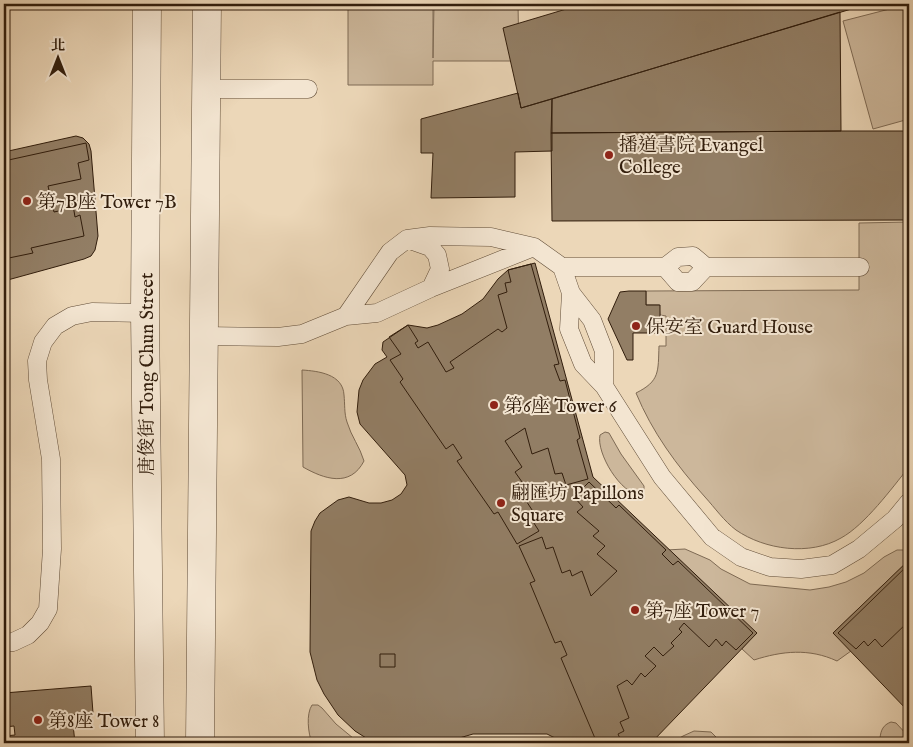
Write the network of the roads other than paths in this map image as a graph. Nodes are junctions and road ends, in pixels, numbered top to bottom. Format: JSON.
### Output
{"nodes":[{"id":1,"x":147,"y":4,"type":"edge"},
{"id":2,"x":207,"y":4,"type":"edge"},
{"id":3,"x":308,"y":88,"type":"dead end"},
{"id":4,"x":206,"y":89,"type":"junction"},
{"id":5,"x":407,"y":239,"type":"junction"},
{"id":6,"x":534,"y":247,"type":"junction"},
{"id":7,"x":562,"y":267,"type":"junction"},
{"id":8,"x":665,"y":267,"type":"junction"},
{"id":9,"x":706,"y":267,"type":"junction"},
{"id":10,"x":860,"y":267,"type":"dead end"},
{"id":11,"x":431,"y":288,"type":"junction"},
{"id":12,"x":571,"y":292,"type":"junction"},
{"id":13,"x":145,"y":313,"type":"junction"},
{"id":14,"x":346,"y":316,"type":"junction"},
{"id":15,"x":204,"y":336,"type":"junction"},
{"id":16,"x":604,"y":386,"type":"junction"},
{"id":17,"x":909,"y":502,"type":"edge"},
{"id":18,"x":4,"y":643,"type":"edge"},
{"id":19,"x":150,"y":743,"type":"edge"},
{"id":20,"x":200,"y":743,"type":"edge"}],
"edges":[{"from":1,"to":13,"type":"street","name":"唐俊街 Tong Chun Street"},
{"from":2,"to":4,"type":"street"},
{"from":3,"to":4,"type":"lane"},
{"from":4,"to":15,"type":"street"},
{"from":5,"to":6,"type":"lane"},
{"from":5,"to":11,"type":"lane"},
{"from":5,"to":14,"type":"lane"},
{"from":6,"to":7,"type":"lane"},
{"from":6,"to":11,"type":"lane"},
{"from":7,"to":8,"type":"lane"},
{"from":7,"to":12,"type":"lane"},
{"from":8,"to":9,"type":"lane"},
{"from":8,"to":9,"type":"lane"},
{"from":9,"to":10,"type":"lane"},
{"from":11,"to":14,"type":"lane"},
{"from":12,"to":16,"type":"lane"},
{"from":12,"to":16,"type":"lane"},
{"from":13,"to":18,"type":"lane"},
{"from":13,"to":19,"type":"street","name":"唐俊街 Tong Chun Street"},
{"from":14,"to":15,"type":"lane"},
{"from":15,"to":20,"type":"street"},
{"from":16,"to":17,"type":"lane"}]}
